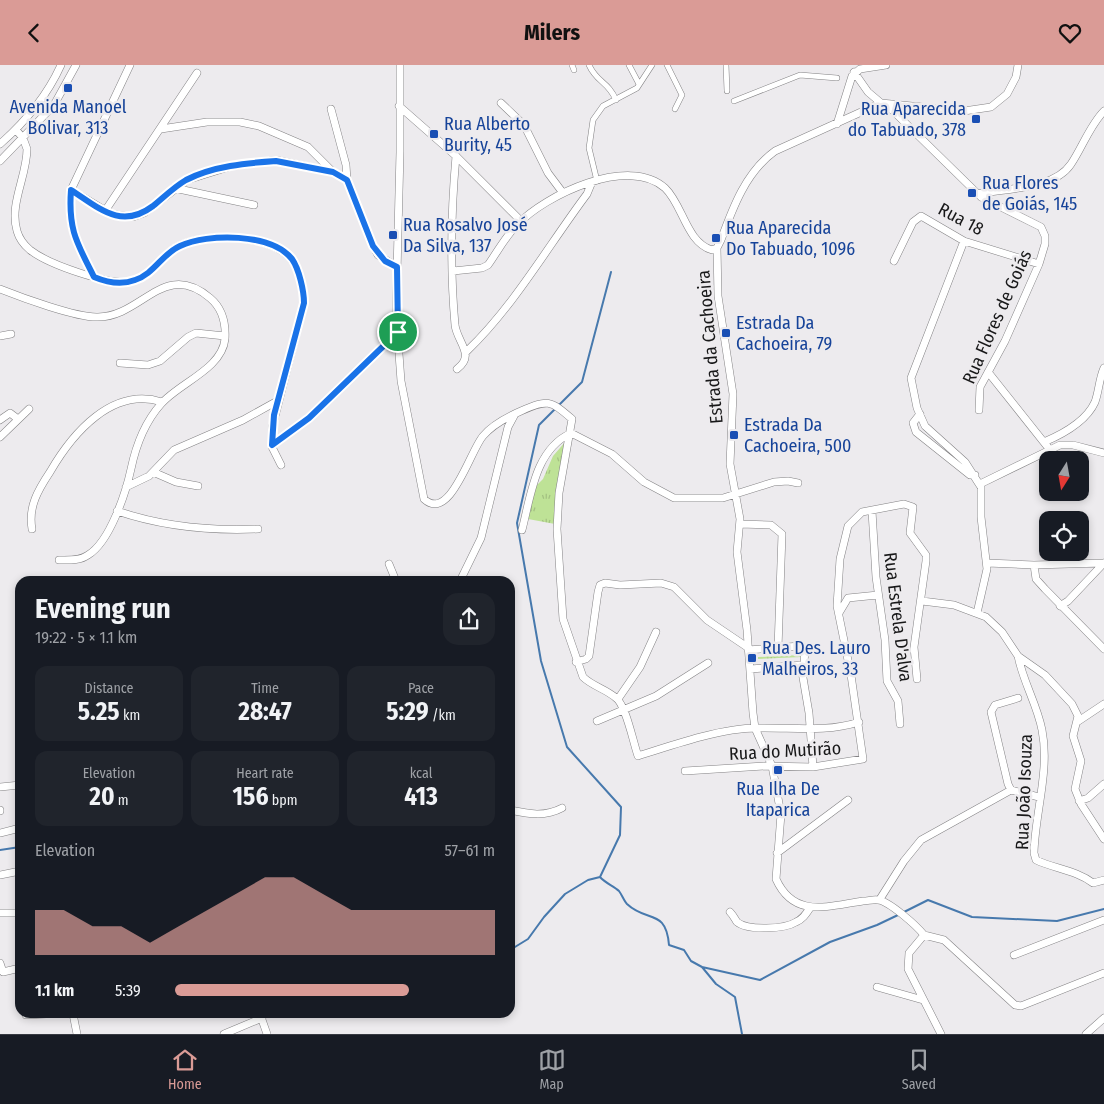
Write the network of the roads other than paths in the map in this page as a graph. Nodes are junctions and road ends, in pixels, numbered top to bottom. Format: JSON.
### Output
{"nodes":[{"id":1,"x":61,"y":65,"type":"edge"},
{"id":2,"x":76,"y":65,"type":"edge"},
{"id":3,"x":130,"y":65,"type":"edge"},
{"id":4,"x":400,"y":65,"type":"edge"},
{"id":5,"x":588,"y":65,"type":"edge"},
{"id":6,"x":629,"y":65,"type":"edge"},
{"id":7,"x":652,"y":65,"type":"edge"},
{"id":8,"x":666,"y":65,"type":"edge"},
{"id":9,"x":726,"y":65,"type":"edge"},
{"id":10,"x":886,"y":65,"type":"edge"},
{"id":11,"x":1018,"y":65,"type":"edge"},
{"id":12,"x":854,"y":72,"type":"junction"},
{"id":13,"x":198,"y":73,"type":"dead end"},
{"id":14,"x":837,"y":77,"type":"dead end"},
{"id":15,"x":639,"y":84,"type":"junction"},
{"id":16,"x":727,"y":91,"type":"dead end"},
{"id":17,"x":616,"y":100,"type":"junction"},
{"id":18,"x":734,"y":101,"type":"dead end"},
{"id":19,"x":501,"y":103,"type":"dead end"},
{"id":20,"x":883,"y":103,"type":"junction"},
{"id":21,"x":399,"y":106,"type":"junction"},
{"id":22,"x":331,"y":109,"type":"dead end"},
{"id":23,"x":674,"y":109,"type":"dead end"},
{"id":24,"x":1104,"y":111,"type":"edge"},
{"id":25,"x":837,"y":124,"type":"junction"},
{"id":26,"x":161,"y":129,"type":"junction"},
{"id":27,"x":16,"y":130,"type":"junction"},
{"id":28,"x":23,"y":138,"type":"junction"},
{"id":29,"x":0,"y":144,"type":"edge"},
{"id":30,"x":456,"y":156,"type":"junction"},
{"id":31,"x":0,"y":161,"type":"edge"},
{"id":32,"x":333,"y":172,"type":"junction"},
{"id":33,"x":347,"y":180,"type":"junction"},
{"id":34,"x":595,"y":181,"type":"junction"},
{"id":35,"x":174,"y":188,"type":"junction"},
{"id":36,"x":71,"y":190,"type":"junction"},
{"id":37,"x":563,"y":193,"type":"junction"},
{"id":38,"x":976,"y":194,"type":"junction"},
{"id":39,"x":254,"y":205,"type":"dead end"},
{"id":40,"x":105,"y":211,"type":"junction"},
{"id":41,"x":521,"y":221,"type":"junction"},
{"id":42,"x":964,"y":241,"type":"junction"},
{"id":43,"x":717,"y":248,"type":"junction"},
{"id":44,"x":894,"y":261,"type":"dead end"},
{"id":45,"x":1039,"y":264,"type":"junction"},
{"id":46,"x":397,"y":267,"type":"junction"},
{"id":47,"x":453,"y":271,"type":"junction"},
{"id":48,"x":94,"y":277,"type":"junction"},
{"id":49,"x":0,"y":289,"type":"edge"},
{"id":50,"x":398,"y":332,"type":"junction"},
{"id":51,"x":11,"y":334,"type":"dead end"},
{"id":52,"x":0,"y":336,"type":"edge"},
{"id":53,"x":225,"y":339,"type":"junction"},
{"id":54,"x":466,"y":351,"type":"junction"},
{"id":55,"x":120,"y":363,"type":"dead end"},
{"id":56,"x":1104,"y":368,"type":"edge"},
{"id":57,"x":457,"y":369,"type":"dead end"},
{"id":58,"x":988,"y":372,"type":"junction"},
{"id":59,"x":279,"y":400,"type":"junction"},
{"id":60,"x":162,"y":402,"type":"junction"},
{"id":61,"x":28,"y":409,"type":"dead end"},
{"id":62,"x":979,"y":410,"type":"dead end"},
{"id":63,"x":515,"y":413,"type":"junction"},
{"id":64,"x":920,"y":414,"type":"junction"},
{"id":65,"x":18,"y":419,"type":"junction"},
{"id":66,"x":0,"y":420,"type":"edge"},
{"id":67,"x":571,"y":433,"type":"junction"},
{"id":68,"x":0,"y":437,"type":"edge"},
{"id":69,"x":1042,"y":439,"type":"junction"},
{"id":70,"x":272,"y":445,"type":"junction"},
{"id":71,"x":1050,"y":450,"type":"junction"},
{"id":72,"x":1104,"y":453,"type":"edge"},
{"id":73,"x":281,"y":465,"type":"dead end"},
{"id":74,"x":153,"y":472,"type":"junction"},
{"id":75,"x":975,"y":475,"type":"junction"},
{"id":76,"x":798,"y":483,"type":"dead end"},
{"id":77,"x":980,"y":484,"type":"junction"},
{"id":78,"x":198,"y":486,"type":"dead end"},
{"id":79,"x":126,"y":487,"type":"junction"},
{"id":80,"x":735,"y":494,"type":"junction"},
{"id":81,"x":117,"y":511,"type":"junction"},
{"id":82,"x":872,"y":511,"type":"junction"},
{"id":83,"x":740,"y":523,"type":"junction"},
{"id":84,"x":32,"y":529,"type":"dead end"},
{"id":85,"x":258,"y":529,"type":"dead end"},
{"id":86,"x":522,"y":530,"type":"dead end"},
{"id":87,"x":59,"y":560,"type":"dead end"},
{"id":88,"x":987,"y":563,"type":"junction"},
{"id":89,"x":1104,"y":563,"type":"edge"},
{"id":90,"x":389,"y":564,"type":"dead end"},
{"id":91,"x":1034,"y":565,"type":"junction"},
{"id":92,"x":394,"y":576,"type":"edge"},
{"id":93,"x":463,"y":576,"type":"edge"},
{"id":94,"x":878,"y":595,"type":"junction"},
{"id":95,"x":922,"y":601,"type":"junction"},
{"id":96,"x":1060,"y":606,"type":"junction"},
{"id":97,"x":839,"y":613,"type":"junction"},
{"id":98,"x":977,"y":613,"type":"junction"},
{"id":99,"x":656,"y":632,"type":"dead end"},
{"id":100,"x":1103,"y":647,"type":"edge"},
{"id":101,"x":747,"y":648,"type":"junction"},
{"id":102,"x":778,"y":648,"type":"junction"},
{"id":103,"x":1018,"y":656,"type":"junction"},
{"id":104,"x":576,"y":662,"type":"junction"},
{"id":105,"x":708,"y":663,"type":"dead end"},
{"id":106,"x":801,"y":667,"type":"junction"},
{"id":107,"x":750,"y":669,"type":"junction"},
{"id":108,"x":917,"y":679,"type":"dead end"},
{"id":109,"x":618,"y":699,"type":"junction"},
{"id":110,"x":1018,"y":699,"type":"dead end"},
{"id":111,"x":1104,"y":704,"type":"edge"},
{"id":112,"x":625,"y":710,"type":"junction"},
{"id":113,"x":597,"y":721,"type":"dead end"},
{"id":114,"x":858,"y":722,"type":"junction"},
{"id":115,"x":1077,"y":722,"type":"junction"},
{"id":116,"x":900,"y":725,"type":"dead end"},
{"id":117,"x":755,"y":727,"type":"junction"},
{"id":118,"x":810,"y":730,"type":"junction"},
{"id":119,"x":772,"y":766,"type":"junction"},
{"id":120,"x":813,"y":767,"type":"junction"},
{"id":121,"x":684,"y":771,"type":"dead end"},
{"id":122,"x":1104,"y":784,"type":"edge"},
{"id":123,"x":15,"y":786,"type":"edge"},
{"id":124,"x":0,"y":787,"type":"edge"},
{"id":125,"x":1011,"y":790,"type":"junction"},
{"id":126,"x":1039,"y":797,"type":"junction"},
{"id":127,"x":848,"y":800,"type":"dead end"},
{"id":128,"x":1079,"y":801,"type":"junction"},
{"id":129,"x":562,"y":807,"type":"dead end"},
{"id":130,"x":515,"y":811,"type":"edge"},
{"id":131,"x":15,"y":829,"type":"edge"},
{"id":132,"x":0,"y":833,"type":"edge"},
{"id":133,"x":1104,"y":839,"type":"edge"},
{"id":134,"x":777,"y":853,"type":"junction"},
{"id":135,"x":15,"y":872,"type":"edge"},
{"id":136,"x":0,"y":875,"type":"edge"},
{"id":137,"x":1104,"y":880,"type":"edge"},
{"id":138,"x":880,"y":899,"type":"junction"},
{"id":139,"x":810,"y":908,"type":"junction"},
{"id":140,"x":730,"y":912,"type":"dead end"},
{"id":141,"x":0,"y":913,"type":"edge"},
{"id":142,"x":15,"y":913,"type":"edge"},
{"id":143,"x":1104,"y":920,"type":"edge"},
{"id":144,"x":924,"y":935,"type":"junction"},
{"id":145,"x":1014,"y":955,"type":"dead end"},
{"id":146,"x":0,"y":963,"type":"edge"},
{"id":147,"x":15,"y":969,"type":"edge"},
{"id":148,"x":1104,"y":973,"type":"edge"},
{"id":149,"x":877,"y":987,"type":"dead end"},
{"id":150,"x":923,"y":1000,"type":"junction"},
{"id":151,"x":74,"y":1018,"type":"edge"},
{"id":152,"x":257,"y":1018,"type":"edge"},
{"id":153,"x":262,"y":1018,"type":"edge"},
{"id":154,"x":1104,"y":1018,"type":"edge"},
{"id":155,"x":939,"y":1033,"type":"edge"},
{"id":156,"x":77,"y":1034,"type":"edge"},
{"id":157,"x":224,"y":1034,"type":"edge"},
{"id":158,"x":268,"y":1034,"type":"edge"},
{"id":159,"x":1086,"y":1034,"type":"edge"}],
"edges":[{"from":1,"to":27,"type":"street"},
{"from":2,"to":28,"type":"street"},
{"from":3,"to":36,"type":"street"},
{"from":4,"to":21,"type":"street"},
{"from":5,"to":17,"type":"street"},
{"from":6,"to":15,"type":"street"},
{"from":7,"to":15,"type":"street"},
{"from":8,"to":23,"type":"street"},
{"from":9,"to":16,"type":"street"},
{"from":10,"to":12,"type":"street"},
{"from":11,"to":20,"type":"street"},
{"from":12,"to":20,"type":"street","name":"Rua Flores de Goiás"},
{"from":12,"to":25,"type":"street"},
{"from":13,"to":26,"type":"street"},
{"from":14,"to":18,"type":"street"},
{"from":15,"to":17,"type":"street"},
{"from":17,"to":34,"type":"street"},
{"from":19,"to":37,"type":"street"},
{"from":20,"to":25,"type":"street"},
{"from":20,"to":38,"type":"street","name":"Rua Flores de Goiás"},
{"from":21,"to":30,"type":"street"},
{"from":21,"to":46,"type":"street"},
{"from":22,"to":33,"type":"street"},
{"from":24,"to":38,"type":"street"},
{"from":25,"to":43,"type":"street"},
{"from":26,"to":32,"type":"street"},
{"from":26,"to":40,"type":"street"},
{"from":27,"to":28,"type":"street"},
{"from":27,"to":29,"type":"street"},
{"from":28,"to":31,"type":"street"},
{"from":28,"to":48,"type":"street"},
{"from":30,"to":41,"type":"street"},
{"from":30,"to":47,"type":"street"},
{"from":32,"to":33,"type":"street"},
{"from":32,"to":35,"type":"street"},
{"from":33,"to":46,"type":"street"},
{"from":34,"to":37,"type":"street"},
{"from":34,"to":43,"type":"street"},
{"from":34,"to":54,"type":"street"},
{"from":35,"to":39,"type":"street"},
{"from":35,"to":40,"type":"street"},
{"from":36,"to":40,"type":"street"},
{"from":36,"to":48,"type":"street"},
{"from":37,"to":41,"type":"street"},
{"from":38,"to":45,"type":"street","name":"Rua Flores de Goiás"},
{"from":41,"to":47,"type":"street"},
{"from":42,"to":44,"type":"street","name":"Rua 18"},
{"from":42,"to":45,"type":"street","name":"Rua 18"},
{"from":42,"to":64,"type":"street"},
{"from":43,"to":80,"type":"street","name":"Estrada da Cachoeira"},
{"from":45,"to":58,"type":"street","name":"Rua Flores de Goiás"},
{"from":46,"to":50,"type":"street"},
{"from":47,"to":54,"type":"street"},
{"from":48,"to":59,"type":"street"},
{"from":49,"to":53,"type":"street"},
{"from":50,"to":63,"type":"street"},
{"from":50,"to":70,"type":"street"},
{"from":51,"to":52,"type":"street"},
{"from":53,"to":55,"type":"street"},
{"from":53,"to":60,"type":"street"},
{"from":54,"to":57,"type":"street"},
{"from":56,"to":69,"type":"street"},
{"from":58,"to":62,"type":"street","name":"Rua Flores de Goiás"},
{"from":58,"to":69,"type":"street"},
{"from":59,"to":70,"type":"street"},
{"from":59,"to":74,"type":"street"},
{"from":60,"to":79,"type":"street"},
{"from":60,"to":84,"type":"street"},
{"from":61,"to":65,"type":"street"},
{"from":63,"to":67,"type":"street"},
{"from":63,"to":93,"type":"street"},
{"from":64,"to":75,"type":"street"},
{"from":64,"to":75,"type":"street"},
{"from":65,"to":66,"type":"street"},
{"from":65,"to":68,"type":"street"},
{"from":67,"to":80,"type":"street"},
{"from":67,"to":86,"type":"street"},
{"from":67,"to":104,"type":"street"},
{"from":69,"to":71,"type":"street"},
{"from":70,"to":73,"type":"street"},
{"from":71,"to":72,"type":"street"},
{"from":71,"to":77,"type":"street"},
{"from":74,"to":78,"type":"street"},
{"from":74,"to":79,"type":"street"},
{"from":75,"to":77,"type":"street"},
{"from":76,"to":80,"type":"street"},
{"from":77,"to":88,"type":"street"},
{"from":79,"to":81,"type":"street"},
{"from":80,"to":83,"type":"street","name":"Estrada da Cachoeira"},
{"from":81,"to":85,"type":"street"},
{"from":81,"to":87,"type":"street"},
{"from":82,"to":94,"type":"street","name":"Rua Estrela D'alva"},
{"from":82,"to":95,"type":"street"},
{"from":82,"to":97,"type":"street","name":"Rua do Mutirão"},
{"from":83,"to":101,"type":"street","name":"Estrada da Cachoeira"},
{"from":83,"to":102,"type":"street"},
{"from":88,"to":91,"type":"street"},
{"from":88,"to":98,"type":"street"},
{"from":89,"to":91,"type":"street"},
{"from":89,"to":96,"type":"street"},
{"from":90,"to":92,"type":"street"},
{"from":91,"to":96,"type":"street"},
{"from":94,"to":97,"type":"street"},
{"from":94,"to":116,"type":"street","name":"Rua Estrela D'alva"},
{"from":95,"to":98,"type":"street"},
{"from":95,"to":108,"type":"street"},
{"from":96,"to":100,"type":"street"},
{"from":97,"to":114,"type":"street","name":"Rua do Mutirão"},
{"from":98,"to":103,"type":"street"},
{"from":99,"to":109,"type":"street"},
{"from":101,"to":102,"type":"street"},
{"from":101,"to":104,"type":"street"},
{"from":101,"to":107,"type":"street","name":"Estrada da Cachoeira"},
{"from":102,"to":106,"type":"street"},
{"from":103,"to":115,"type":"street"},
{"from":103,"to":126,"type":"street","name":"Rua João Isouza"},
{"from":104,"to":109,"type":"street"},
{"from":105,"to":112,"type":"street"},
{"from":106,"to":107,"type":"street"},
{"from":106,"to":118,"type":"street"},
{"from":107,"to":117,"type":"street","name":"Estrada da Cachoeira"},
{"from":109,"to":112,"type":"street"},
{"from":110,"to":125,"type":"street"},
{"from":111,"to":115,"type":"street"},
{"from":112,"to":113,"type":"street"},
{"from":112,"to":117,"type":"street"},
{"from":114,"to":118,"type":"street"},
{"from":114,"to":120,"type":"street","name":"Rua do Mutirão"},
{"from":115,"to":128,"type":"street"},
{"from":117,"to":118,"type":"street"},
{"from":117,"to":119,"type":"street","name":"Estrada da Cachoeira"},
{"from":118,"to":120,"type":"street"},
{"from":119,"to":120,"type":"street","name":"Rua do Mutirão"},
{"from":119,"to":121,"type":"street","name":"Rua do Mutirão"},
{"from":119,"to":134,"type":"street"},
{"from":122,"to":128,"type":"street"},
{"from":123,"to":124,"type":"street"},
{"from":125,"to":126,"type":"street"},
{"from":125,"to":138,"type":"street"},
{"from":126,"to":137,"type":"street","name":"Rua João Isouza"},
{"from":127,"to":134,"type":"street"},
{"from":128,"to":133,"type":"street"},
{"from":129,"to":130,"type":"street"},
{"from":131,"to":132,"type":"street"},
{"from":134,"to":139,"type":"street"},
{"from":135,"to":136,"type":"street"},
{"from":138,"to":139,"type":"street"},
{"from":138,"to":144,"type":"street"},
{"from":139,"to":140,"type":"street"},
{"from":141,"to":142,"type":"street"},
{"from":143,"to":145,"type":"street"},
{"from":144,"to":148,"type":"street"},
{"from":144,"to":150,"type":"street"},
{"from":146,"to":147,"type":"street"},
{"from":149,"to":150,"type":"street"},
{"from":150,"to":155,"type":"street"},
{"from":151,"to":156,"type":"street"},
{"from":152,"to":157,"type":"street"},
{"from":153,"to":158,"type":"street"},
{"from":154,"to":159,"type":"street"}]}
